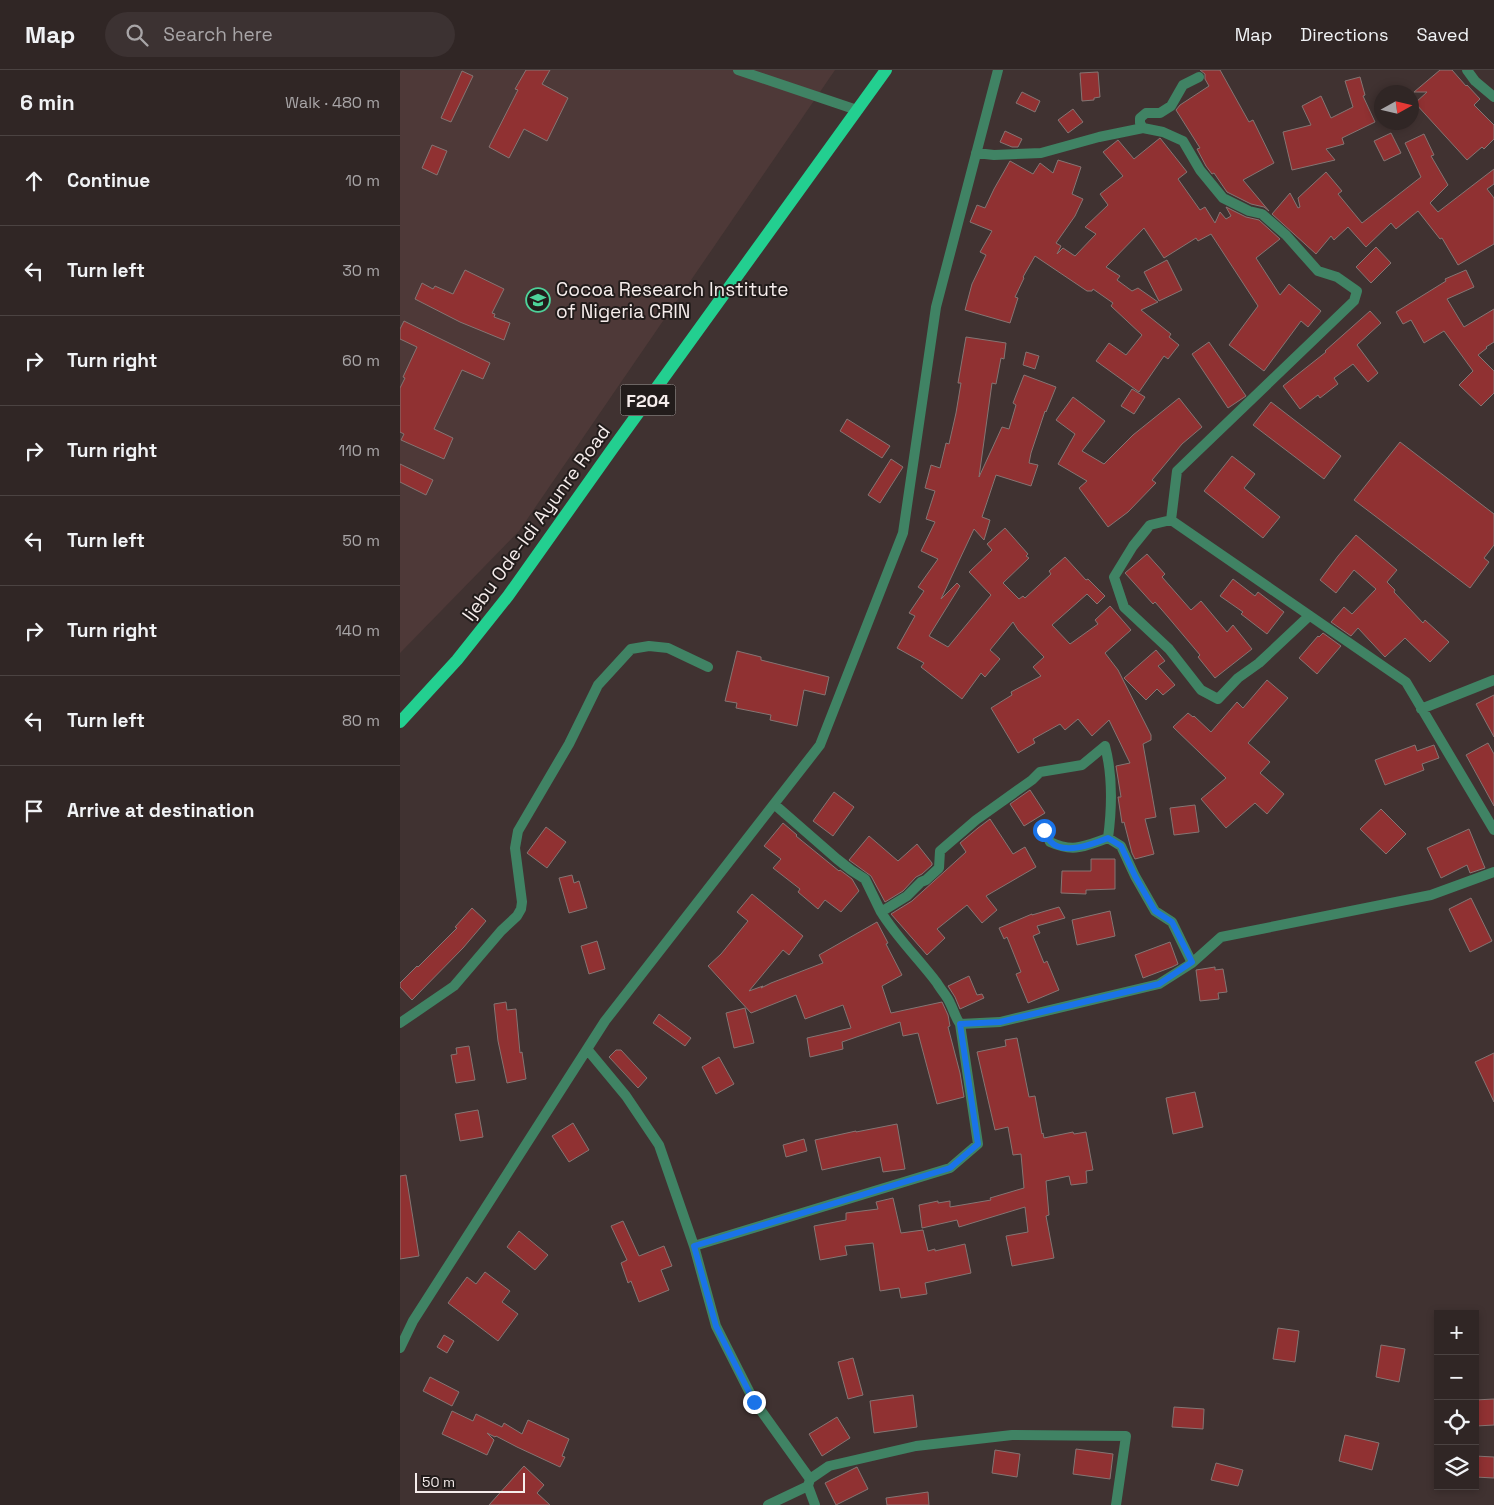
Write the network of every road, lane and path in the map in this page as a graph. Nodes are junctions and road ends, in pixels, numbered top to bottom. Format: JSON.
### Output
{"nodes":[{"id":1,"x":738,"y":70,"type":"edge"},
{"id":2,"x":886,"y":70,"type":"edge"},
{"id":3,"x":998,"y":70,"type":"edge"},
{"id":4,"x":1467,"y":70,"type":"edge"},
{"id":5,"x":1199,"y":76,"type":"dead end"},
{"id":6,"x":1494,"y":97,"type":"edge"},
{"id":7,"x":857,"y":110,"type":"junction"},
{"id":8,"x":1143,"y":128,"type":"junction"},
{"id":9,"x":976,"y":153,"type":"junction"},
{"id":10,"x":1171,"y":520,"type":"junction"},
{"id":11,"x":1309,"y":616,"type":"junction"},
{"id":12,"x":708,"y":667,"type":"dead end"},
{"id":13,"x":1494,"y":680,"type":"edge"},
{"id":14,"x":1421,"y":708,"type":"junction"},
{"id":15,"x":400,"y":722,"type":"edge"},
{"id":16,"x":774,"y":804,"type":"junction"},
{"id":17,"x":1043,"y":825,"type":"dead end"},
{"id":18,"x":1494,"y":830,"type":"edge"},
{"id":19,"x":1108,"y":838,"type":"junction"},
{"id":20,"x":1494,"y":872,"type":"edge"},
{"id":21,"x":881,"y":912,"type":"junction"},
{"id":22,"x":1192,"y":962,"type":"junction"},
{"id":23,"x":400,"y":1023,"type":"edge"},
{"id":24,"x":960,"y":1024,"type":"junction"},
{"id":25,"x":587,"y":1049,"type":"junction"},
{"id":26,"x":694,"y":1246,"type":"junction"},
{"id":27,"x":400,"y":1348,"type":"edge"},
{"id":28,"x":809,"y":1482,"type":"junction"},
{"id":29,"x":768,"y":1505,"type":"edge"},
{"id":30,"x":815,"y":1505,"type":"edge"},
{"id":31,"x":1116,"y":1505,"type":"edge"}],
"edges":[{"from":1,"to":7,"type":"street"},
{"from":2,"to":7,"type":"main road","name":"Ijebu Ode-Idi Ayunre Road","number":"F204"},
{"from":3,"to":9,"type":"street"},
{"from":4,"to":6,"type":"street"},
{"from":5,"to":8,"type":"street"},
{"from":7,"to":15,"type":"main road","name":"Ijebu Ode-Idi Ayunre Road","number":"F204"},
{"from":8,"to":9,"type":"street"},
{"from":8,"to":10,"type":"street"},
{"from":9,"to":16,"type":"street"},
{"from":10,"to":11,"type":"street"},
{"from":10,"to":11,"type":"street"},
{"from":11,"to":14,"type":"street"},
{"from":12,"to":23,"type":"street"},
{"from":13,"to":14,"type":"street"},
{"from":14,"to":18,"type":"street"},
{"from":16,"to":21,"type":"street"},
{"from":16,"to":25,"type":"street"},
{"from":17,"to":19,"type":"street"},
{"from":19,"to":21,"type":"street"},
{"from":19,"to":22,"type":"street"},
{"from":20,"to":22,"type":"street"},
{"from":21,"to":24,"type":"street"},
{"from":22,"to":24,"type":"street"},
{"from":24,"to":26,"type":"street"},
{"from":25,"to":26,"type":"street"},
{"from":25,"to":27,"type":"street"},
{"from":26,"to":28,"type":"street"},
{"from":28,"to":29,"type":"street"},
{"from":28,"to":30,"type":"street"},
{"from":28,"to":31,"type":"street"}]}
